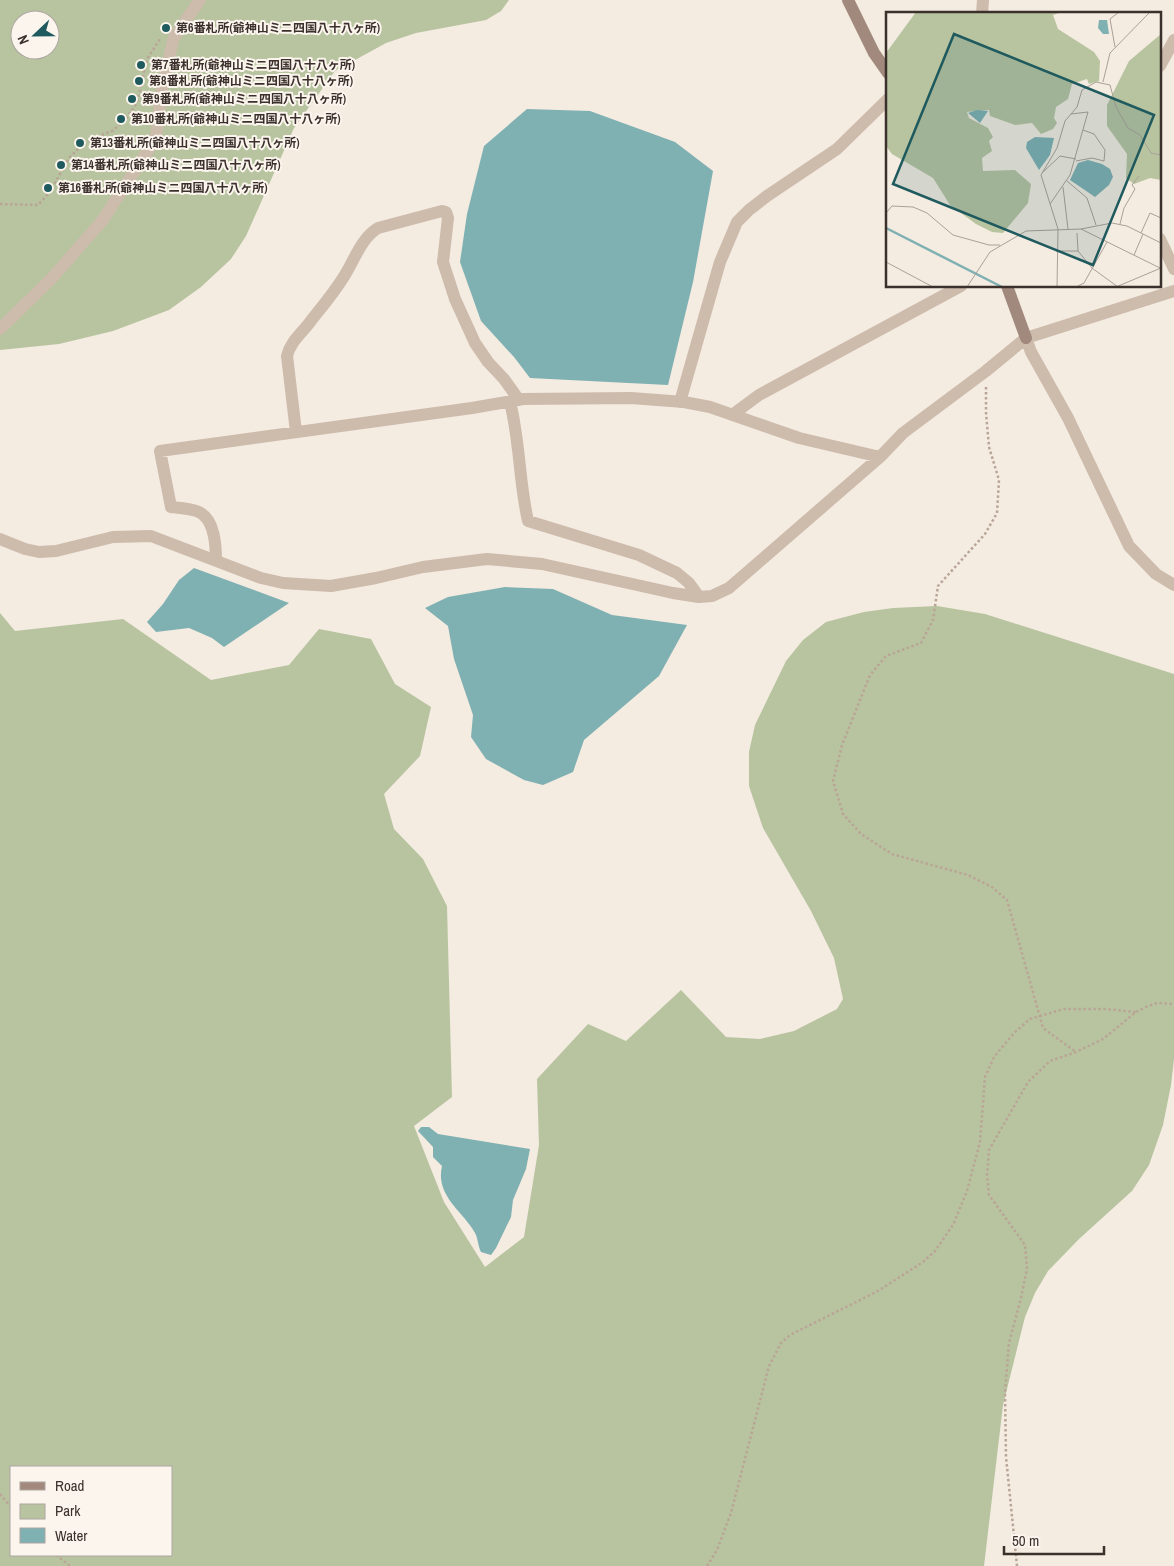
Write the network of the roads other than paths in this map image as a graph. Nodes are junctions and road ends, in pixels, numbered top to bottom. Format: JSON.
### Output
{"nodes":[{"id":1,"x":200,"y":0,"type":"edge"},
{"id":2,"x":848,"y":0,"type":"edge"},
{"id":3,"x":1174,"y":40,"type":"edge"},
{"id":4,"x":1162,"y":62,"type":"edge"},
{"id":5,"x":886,"y":70,"type":"edge"},
{"id":6,"x":886,"y":101,"type":"edge"},
{"id":7,"x":1162,"y":243,"type":"edge"},
{"id":8,"x":1174,"y":269,"type":"edge"},
{"id":9,"x":957,"y":288,"type":"edge"},
{"id":10,"x":1008,"y":288,"type":"edge"},
{"id":11,"x":1174,"y":291,"type":"edge"},
{"id":12,"x":0,"y":329,"type":"edge"},
{"id":13,"x":1026,"y":338,"type":"junction"},
{"id":14,"x":515,"y":401,"type":"junction"},
{"id":15,"x":680,"y":402,"type":"junction"},
{"id":16,"x":732,"y":415,"type":"junction"},
{"id":17,"x":296,"y":432,"type":"junction"},
{"id":18,"x":880,"y":457,"type":"junction"},
{"id":19,"x":0,"y":539,"type":"edge"},
{"id":20,"x":216,"y":560,"type":"junction"},
{"id":21,"x":1174,"y":585,"type":"edge"},
{"id":22,"x":699,"y":596,"type":"junction"}],
"edges":[{"from":1,"to":12,"type":"street"},
{"from":2,"to":5,"type":"street"},
{"from":3,"to":4,"type":"street"},
{"from":6,"to":15,"type":"street"},
{"from":7,"to":8,"type":"street"},
{"from":9,"to":16,"type":"street"},
{"from":10,"to":13,"type":"street"},
{"from":11,"to":13,"type":"street"},
{"from":13,"to":18,"type":"street"},
{"from":13,"to":21,"type":"street"},
{"from":14,"to":15,"type":"street"},
{"from":14,"to":17,"type":"street"},
{"from":14,"to":17,"type":"street"},
{"from":14,"to":22,"type":"street"},
{"from":15,"to":16,"type":"street"},
{"from":16,"to":18,"type":"street"},
{"from":17,"to":20,"type":"street"},
{"from":18,"to":22,"type":"street"},
{"from":19,"to":20,"type":"street"},
{"from":20,"to":22,"type":"street"}]}
